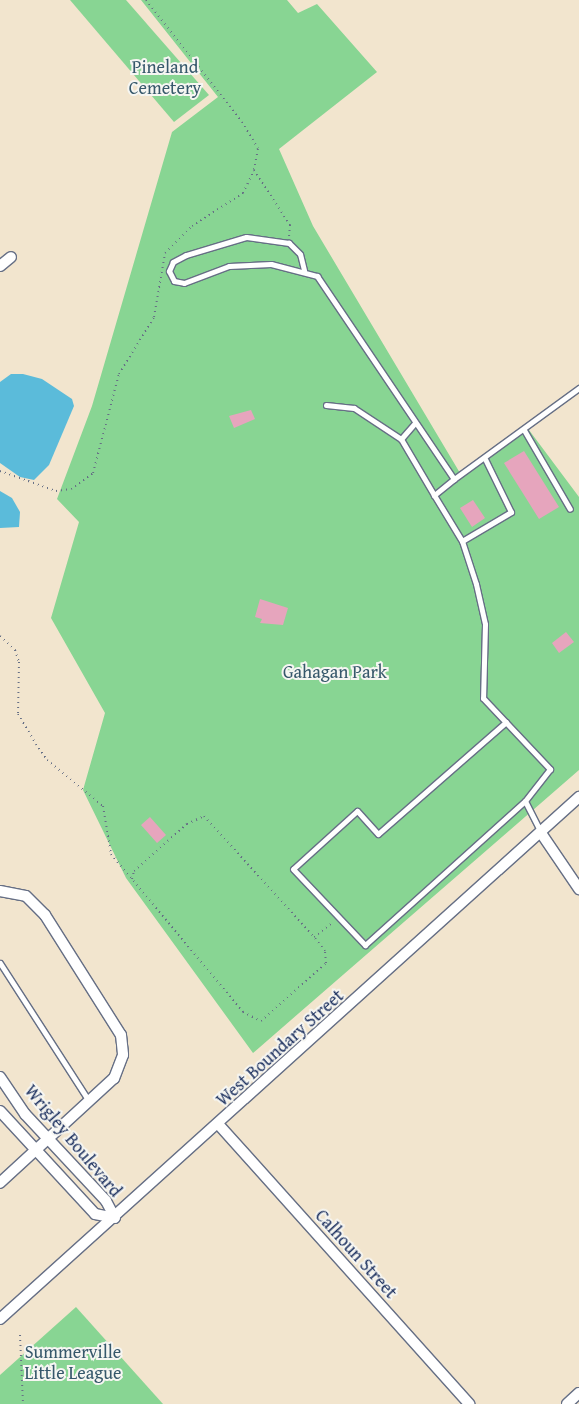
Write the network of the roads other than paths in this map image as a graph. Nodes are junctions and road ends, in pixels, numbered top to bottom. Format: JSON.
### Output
{"nodes":[{"id":1,"x":11,"y":257,"type":"dead end"},
{"id":2,"x":0,"y":266,"type":"edge"},
{"id":3,"x":304,"y":270,"type":"junction"},
{"id":4,"x":579,"y":388,"type":"edge"},
{"id":5,"x":326,"y":405,"type":"dead end"},
{"id":6,"x":415,"y":423,"type":"junction"},
{"id":7,"x":524,"y":430,"type":"junction"},
{"id":8,"x":400,"y":439,"type":"junction"},
{"id":9,"x":485,"y":459,"type":"junction"},
{"id":10,"x":454,"y":479,"type":"junction"},
{"id":11,"x":434,"y":494,"type":"junction"},
{"id":12,"x":570,"y":509,"type":"dead end"},
{"id":13,"x":462,"y":540,"type":"junction"},
{"id":14,"x":506,"y":722,"type":"junction"},
{"id":15,"x":579,"y":797,"type":"edge"},
{"id":16,"x":525,"y":801,"type":"junction"},
{"id":17,"x":541,"y":833,"type":"junction"},
{"id":18,"x":579,"y":888,"type":"edge"},
{"id":19,"x":0,"y":891,"type":"edge"},
{"id":20,"x":0,"y":963,"type":"edge"},
{"id":21,"x":0,"y":1077,"type":"edge"},
{"id":22,"x":90,"y":1101,"type":"junction"},
{"id":23,"x":0,"y":1111,"type":"edge"},
{"id":24,"x":219,"y":1125,"type":"junction"},
{"id":25,"x":48,"y":1139,"type":"junction"},
{"id":26,"x":35,"y":1150,"type":"junction"},
{"id":27,"x":0,"y":1183,"type":"edge"},
{"id":28,"x":115,"y":1218,"type":"junction"},
{"id":29,"x":0,"y":1319,"type":"edge"},
{"id":30,"x":579,"y":1393,"type":"edge"},
{"id":31,"x":468,"y":1404,"type":"edge"},
{"id":32,"x":567,"y":1404,"type":"edge"}],
"edges":[{"from":1,"to":2,"type":"street"},
{"from":3,"to":3,"type":"lane"},
{"from":3,"to":6,"type":"lane"},
{"from":4,"to":7,"type":"lane"},
{"from":5,"to":8,"type":"lane"},
{"from":6,"to":8,"type":"lane"},
{"from":6,"to":10,"type":"lane"},
{"from":7,"to":9,"type":"lane"},
{"from":7,"to":12,"type":"lane"},
{"from":8,"to":11,"type":"lane"},
{"from":9,"to":10,"type":"lane"},
{"from":9,"to":13,"type":"lane"},
{"from":10,"to":11,"type":"lane"},
{"from":11,"to":13,"type":"lane"},
{"from":13,"to":14,"type":"lane"},
{"from":14,"to":16,"type":"lane"},
{"from":14,"to":16,"type":"lane"},
{"from":15,"to":17,"type":"street","name":"West Boundary Street"},
{"from":16,"to":17,"type":"lane"},
{"from":17,"to":18,"type":"street"},
{"from":17,"to":24,"type":"street","name":"West Boundary Street"},
{"from":19,"to":22,"type":"street"},
{"from":20,"to":22,"type":"lane"},
{"from":21,"to":25,"type":"street","name":"Wrigley Boulevard"},
{"from":22,"to":25,"type":"street"},
{"from":23,"to":26,"type":"street","name":"Wrigley Boulevard"},
{"from":24,"to":28,"type":"street","name":"West Boundary Street"},
{"from":24,"to":31,"type":"street","name":"Calhoun Street"},
{"from":25,"to":26,"type":"street"},
{"from":25,"to":28,"type":"street","name":"Wrigley Boulevard"},
{"from":26,"to":27,"type":"street"},
{"from":26,"to":28,"type":"street","name":"Wrigley Boulevard"},
{"from":28,"to":29,"type":"street","name":"West Boundary Street"},
{"from":30,"to":32,"type":"street"}]}
